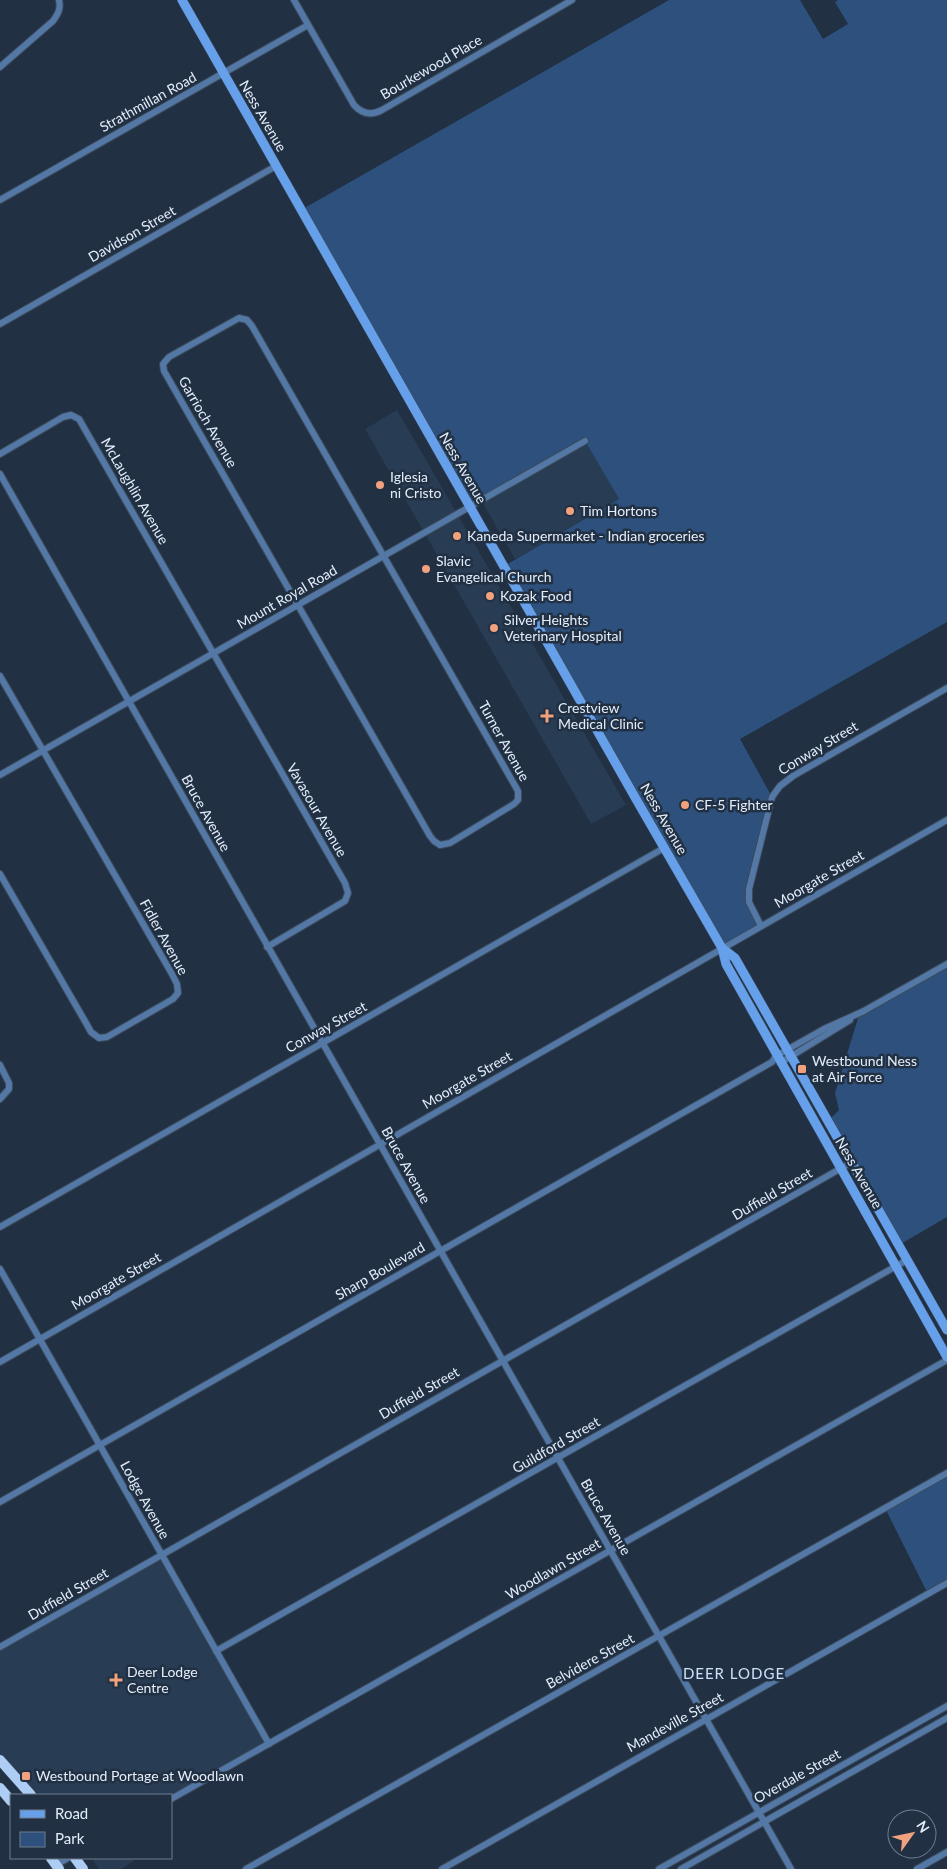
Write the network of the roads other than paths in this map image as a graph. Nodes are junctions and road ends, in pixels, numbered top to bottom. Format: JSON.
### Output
{"nodes":[{"id":1,"x":59,"y":0,"type":"edge"},
{"id":2,"x":182,"y":0,"type":"edge"},
{"id":3,"x":294,"y":0,"type":"edge"},
{"id":4,"x":572,"y":0,"type":"edge"},
{"id":5,"x":308,"y":24,"type":"junction"},
{"id":6,"x":0,"y":67,"type":"edge"},
{"id":7,"x":223,"y":74,"type":"junction"},
{"id":8,"x":276,"y":166,"type":"junction"},
{"id":9,"x":0,"y":200,"type":"edge"},
{"id":10,"x":0,"y":324,"type":"edge"},
{"id":11,"x":585,"y":441,"type":"dead end"},
{"id":12,"x":0,"y":454,"type":"edge"},
{"id":13,"x":0,"y":474,"type":"edge"},
{"id":14,"x":470,"y":508,"type":"junction"},
{"id":15,"x":384,"y":556,"type":"junction"},
{"id":16,"x":298,"y":605,"type":"junction"},
{"id":17,"x":213,"y":653,"type":"junction"},
{"id":18,"x":0,"y":676,"type":"edge"},
{"id":19,"x":947,"y":688,"type":"edge"},
{"id":20,"x":129,"y":701,"type":"junction"},
{"id":21,"x":42,"y":751,"type":"junction"},
{"id":22,"x":0,"y":775,"type":"edge"},
{"id":23,"x":947,"y":820,"type":"edge"},
{"id":24,"x":664,"y":848,"type":"junction"},
{"id":25,"x":0,"y":874,"type":"edge"},
{"id":26,"x":761,"y":926,"type":"junction"},
{"id":27,"x":267,"y":947,"type":"junction"},
{"id":28,"x":722,"y":948,"type":"junction"},
{"id":29,"x":947,"y":964,"type":"edge"},
{"id":30,"x":322,"y":1043,"type":"junction"},
{"id":31,"x":790,"y":1052,"type":"junction"},
{"id":32,"x":777,"y":1060,"type":"junction"},
{"id":33,"x":0,"y":1065,"type":"edge"},
{"id":34,"x":0,"y":1099,"type":"edge"},
{"id":35,"x":380,"y":1144,"type":"junction"},
{"id":36,"x":852,"y":1162,"type":"junction"},
{"id":37,"x":841,"y":1169,"type":"junction"},
{"id":38,"x":0,"y":1227,"type":"edge"},
{"id":39,"x":440,"y":1251,"type":"junction"},
{"id":40,"x":907,"y":1260,"type":"junction"},
{"id":41,"x":896,"y":1266,"type":"junction"},
{"id":42,"x":0,"y":1268,"type":"edge"},
{"id":43,"x":947,"y":1330,"type":"edge"},
{"id":44,"x":40,"y":1339,"type":"junction"},
{"id":45,"x":947,"y":1358,"type":"edge"},
{"id":46,"x":502,"y":1360,"type":"junction"},
{"id":47,"x":0,"y":1362,"type":"edge"},
{"id":48,"x":100,"y":1445,"type":"junction"},
{"id":49,"x":558,"y":1458,"type":"junction"},
{"id":50,"x":947,"y":1473,"type":"edge"},
{"id":51,"x":0,"y":1502,"type":"edge"},
{"id":52,"x":610,"y":1551,"type":"junction"},
{"id":53,"x":162,"y":1555,"type":"junction"},
{"id":54,"x":947,"y":1583,"type":"edge"},
{"id":55,"x":659,"y":1636,"type":"junction"},
{"id":56,"x":0,"y":1647,"type":"edge"},
{"id":57,"x":216,"y":1651,"type":"junction"},
{"id":58,"x":947,"y":1706,"type":"edge"},
{"id":59,"x":947,"y":1718,"type":"edge"},
{"id":60,"x":706,"y":1719,"type":"junction"},
{"id":61,"x":269,"y":1744,"type":"junction"},
{"id":62,"x":0,"y":1760,"type":"edge"},
{"id":63,"x":0,"y":1788,"type":"edge"},
{"id":64,"x":30,"y":1794,"type":"edge"},
{"id":65,"x":172,"y":1798,"type":"edge"},
{"id":66,"x":10,"y":1800,"type":"edge"},
{"id":67,"x":759,"y":1812,"type":"junction"},
{"id":68,"x":764,"y":1822,"type":"junction"},
{"id":69,"x":947,"y":1852,"type":"edge"},
{"id":70,"x":246,"y":1869,"type":"edge"},
{"id":71,"x":442,"y":1869,"type":"edge"},
{"id":72,"x":659,"y":1869,"type":"edge"},
{"id":73,"x":681,"y":1869,"type":"edge"},
{"id":74,"x":791,"y":1869,"type":"edge"},
{"id":75,"x":916,"y":1869,"type":"edge"}],
"edges":[{"from":1,"to":6,"type":"street"},
{"from":2,"to":7,"type":"main road","name":"Ness Avenue"},
{"from":3,"to":5,"type":"street","name":"Bourkewood Place"},
{"from":4,"to":5,"type":"street","name":"Bourkewood Place"},
{"from":5,"to":7,"type":"street","name":"Strathmillan Road"},
{"from":7,"to":8,"type":"main road","name":"Ness Avenue"},
{"from":7,"to":9,"type":"street","name":"Strathmillan Road"},
{"from":8,"to":10,"type":"street","name":"Davidson Street"},
{"from":8,"to":14,"type":"main road","name":"Ness Avenue"},
{"from":11,"to":14,"type":"street","name":"Mount Royal Road"},
{"from":12,"to":17,"type":"street","name":"McLaughlin Avenue"},
{"from":13,"to":20,"type":"street","name":"Bruce Avenue"},
{"from":14,"to":15,"type":"street","name":"Mount Royal Road"},
{"from":14,"to":24,"type":"main road","name":"Ness Avenue"},
{"from":15,"to":16,"type":"street","name":"Mount Royal Road"},
{"from":15,"to":16,"type":"street","name":"Garrioch Avenue"},
{"from":15,"to":16,"type":"street","name":"Turner Avenue"},
{"from":16,"to":17,"type":"street","name":"Mount Royal Road"},
{"from":17,"to":20,"type":"street","name":"Mount Royal Road"},
{"from":17,"to":27,"type":"street","name":"Vavasour Avenue"},
{"from":18,"to":21,"type":"street"},
{"from":19,"to":26,"type":"street","name":"Conway Street"},
{"from":20,"to":21,"type":"street","name":"Mount Royal Road"},
{"from":20,"to":27,"type":"street","name":"Bruce Avenue"},
{"from":21,"to":22,"type":"street","name":"Mount Royal Road"},
{"from":21,"to":25,"type":"street","name":"Fidler Avenue"},
{"from":23,"to":26,"type":"street","name":"Moorgate Street"},
{"from":24,"to":28,"type":"main road","name":"Ness Avenue"},
{"from":24,"to":30,"type":"street","name":"Conway Street"},
{"from":26,"to":28,"type":"street","name":"Moorgate Street"},
{"from":27,"to":30,"type":"street","name":"Bruce Avenue"},
{"from":28,"to":31,"type":"main road","name":"Ness Avenue"},
{"from":28,"to":32,"type":"main road","name":"Ness Avenue"},
{"from":28,"to":35,"type":"street","name":"Moorgate Street"},
{"from":29,"to":31,"type":"street","name":"Sharp Boulevard"},
{"from":30,"to":35,"type":"street","name":"Bruce Avenue"},
{"from":30,"to":38,"type":"street","name":"Conway Street"},
{"from":31,"to":32,"type":"street","name":"Sharp Boulevard"},
{"from":31,"to":36,"type":"main road","name":"Ness Avenue"},
{"from":32,"to":37,"type":"main road","name":"Ness Avenue"},
{"from":32,"to":39,"type":"street","name":"Sharp Boulevard"},
{"from":33,"to":34,"type":"street"},
{"from":35,"to":39,"type":"street","name":"Bruce Avenue"},
{"from":35,"to":44,"type":"street","name":"Moorgate Street"},
{"from":36,"to":37,"type":"street","name":"Duffield Street"},
{"from":36,"to":40,"type":"main road","name":"Ness Avenue"},
{"from":37,"to":41,"type":"main road","name":"Ness Avenue"},
{"from":37,"to":46,"type":"street","name":"Duffield Street"},
{"from":39,"to":46,"type":"street","name":"Bruce Avenue"},
{"from":39,"to":48,"type":"street","name":"Sharp Boulevard"},
{"from":40,"to":41,"type":"street","name":"Guildford Street"},
{"from":40,"to":43,"type":"main road","name":"Ness Avenue"},
{"from":41,"to":45,"type":"main road","name":"Ness Avenue"},
{"from":41,"to":49,"type":"street","name":"Guildford Street"},
{"from":42,"to":44,"type":"street","name":"Lodge Avenue"},
{"from":44,"to":47,"type":"street","name":"Moorgate Street"},
{"from":44,"to":48,"type":"street","name":"Lodge Avenue"},
{"from":45,"to":52,"type":"street","name":"Woodlawn Street"},
{"from":46,"to":49,"type":"street","name":"Bruce Avenue"},
{"from":46,"to":53,"type":"street","name":"Duffield Street"},
{"from":48,"to":51,"type":"street","name":"Sharp Boulevard"},
{"from":48,"to":53,"type":"street","name":"Lodge Avenue"},
{"from":49,"to":52,"type":"street","name":"Bruce Avenue"},
{"from":49,"to":57,"type":"street","name":"Guildford Street"},
{"from":50,"to":55,"type":"street","name":"Belvidere Street"},
{"from":52,"to":55,"type":"street","name":"Bruce Avenue"},
{"from":52,"to":61,"type":"street","name":"Woodlawn Street"},
{"from":53,"to":56,"type":"street","name":"Duffield Street"},
{"from":53,"to":57,"type":"street","name":"Lodge Avenue"},
{"from":54,"to":60,"type":"street","name":"Mandeville Street"},
{"from":55,"to":60,"type":"street","name":"Bruce Avenue"},
{"from":55,"to":70,"type":"street","name":"Belvidere Street"},
{"from":57,"to":61,"type":"street","name":"Lodge Avenue"},
{"from":58,"to":67,"type":"street","name":"Overdale Street"},
{"from":59,"to":68,"type":"street","name":"Overdale Street"},
{"from":60,"to":67,"type":"street","name":"Bruce Avenue"},
{"from":60,"to":71,"type":"street","name":"Mandeville Street"},
{"from":61,"to":65,"type":"street","name":"Woodlawn Street"},
{"from":62,"to":64,"type":"highway"},
{"from":63,"to":66,"type":"highway"},
{"from":67,"to":68,"type":"street","name":"Bruce Avenue"},
{"from":67,"to":72,"type":"street","name":"Overdale Street"},
{"from":68,"to":73,"type":"street","name":"Overdale Street"},
{"from":68,"to":74,"type":"street","name":"Bruce Avenue"},
{"from":69,"to":75,"type":"street"}]}
